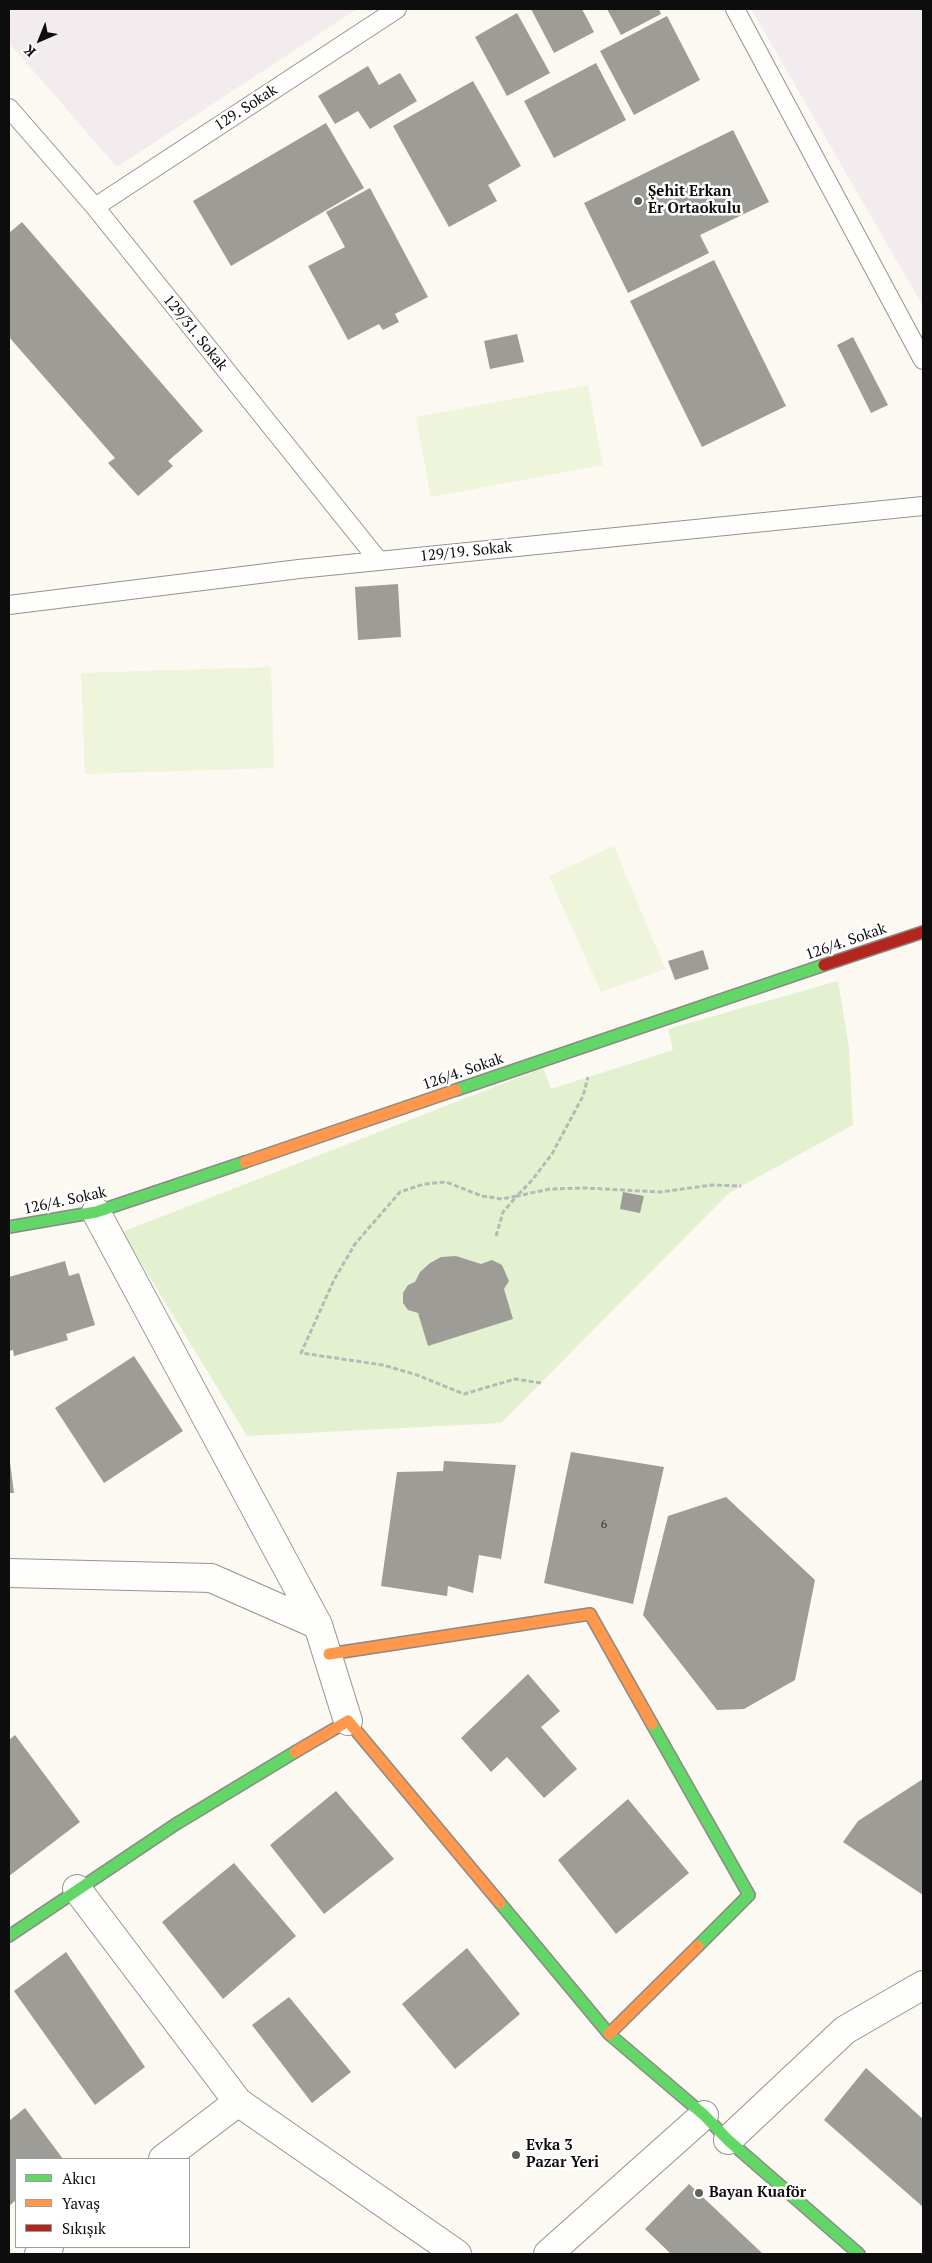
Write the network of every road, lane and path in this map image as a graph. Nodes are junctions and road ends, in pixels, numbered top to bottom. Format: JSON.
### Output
{"nodes":[{"id":1,"x":396,"y":9,"type":"edge"},
{"id":2,"x":736,"y":9,"type":"edge"},
{"id":3,"x":9,"y":108,"type":"edge"},
{"id":4,"x":94,"y":207,"type":"junction"},
{"id":5,"x":923,"y":360,"type":"edge"},
{"id":6,"x":923,"y":506,"type":"edge"},
{"id":7,"x":378,"y":561,"type":"junction"},
{"id":8,"x":9,"y":605,"type":"edge"},
{"id":9,"x":923,"y":932,"type":"edge"},
{"id":10,"x":582,"y":1048,"type":"junction"},
{"id":11,"x":741,"y":1186,"type":"dead end"},
{"id":12,"x":517,"y":1196,"type":"junction"},
{"id":13,"x":96,"y":1212,"type":"junction"},
{"id":14,"x":9,"y":1227,"type":"edge"},
{"id":15,"x":496,"y":1236,"type":"dead end"},
{"id":16,"x":541,"y":1383,"type":"dead end"},
{"id":17,"x":9,"y":1573,"type":"edge"},
{"id":18,"x":318,"y":1624,"type":"junction"},
{"id":19,"x":329,"y":1654,"type":"junction"},
{"id":20,"x":348,"y":1721,"type":"junction"},
{"id":21,"x":77,"y":1889,"type":"junction"},
{"id":22,"x":9,"y":1936,"type":"edge"},
{"id":23,"x":923,"y":1985,"type":"edge"},
{"id":24,"x":609,"y":2034,"type":"junction"},
{"id":25,"x":238,"y":2102,"type":"junction"},
{"id":26,"x":704,"y":2115,"type":"junction"},
{"id":27,"x":728,"y":2140,"type":"junction"},
{"id":28,"x":164,"y":2158,"type":"edge"},
{"id":29,"x":456,"y":2254,"type":"edge"},
{"id":30,"x":548,"y":2254,"type":"edge"},
{"id":31,"x":859,"y":2254,"type":"edge"}],
"edges":[{"from":1,"to":4,"type":"lane","name":"129. Sokak"},
{"from":2,"to":5,"type":"lane"},
{"from":3,"to":4,"type":"lane","name":"129/31. Sokak"},
{"from":4,"to":7,"type":"lane","name":"129/31. Sokak"},
{"from":6,"to":7,"type":"lane","name":"129/19. Sokak"},
{"from":7,"to":8,"type":"lane","name":"129/19. Sokak"},
{"from":9,"to":10,"type":"street","name":"126/4. Sokak"},
{"from":10,"to":12,"type":"path"},
{"from":10,"to":13,"type":"street","name":"126/4. Sokak"},
{"from":11,"to":12,"type":"path"},
{"from":12,"to":15,"type":"path"},
{"from":12,"to":16,"type":"path"},
{"from":13,"to":14,"type":"street","name":"126/4. Sokak"},
{"from":13,"to":18,"type":"street"},
{"from":17,"to":18,"type":"street"},
{"from":18,"to":19,"type":"street"},
{"from":19,"to":20,"type":"street"},
{"from":19,"to":24,"type":"street"},
{"from":20,"to":21,"type":"street"},
{"from":20,"to":24,"type":"street"},
{"from":21,"to":22,"type":"street"},
{"from":21,"to":25,"type":"street"},
{"from":23,"to":27,"type":"street"},
{"from":24,"to":26,"type":"street"},
{"from":25,"to":28,"type":"street"},
{"from":25,"to":29,"type":"street"},
{"from":26,"to":27,"type":"street"},
{"from":26,"to":30,"type":"street"},
{"from":27,"to":31,"type":"street"}]}
